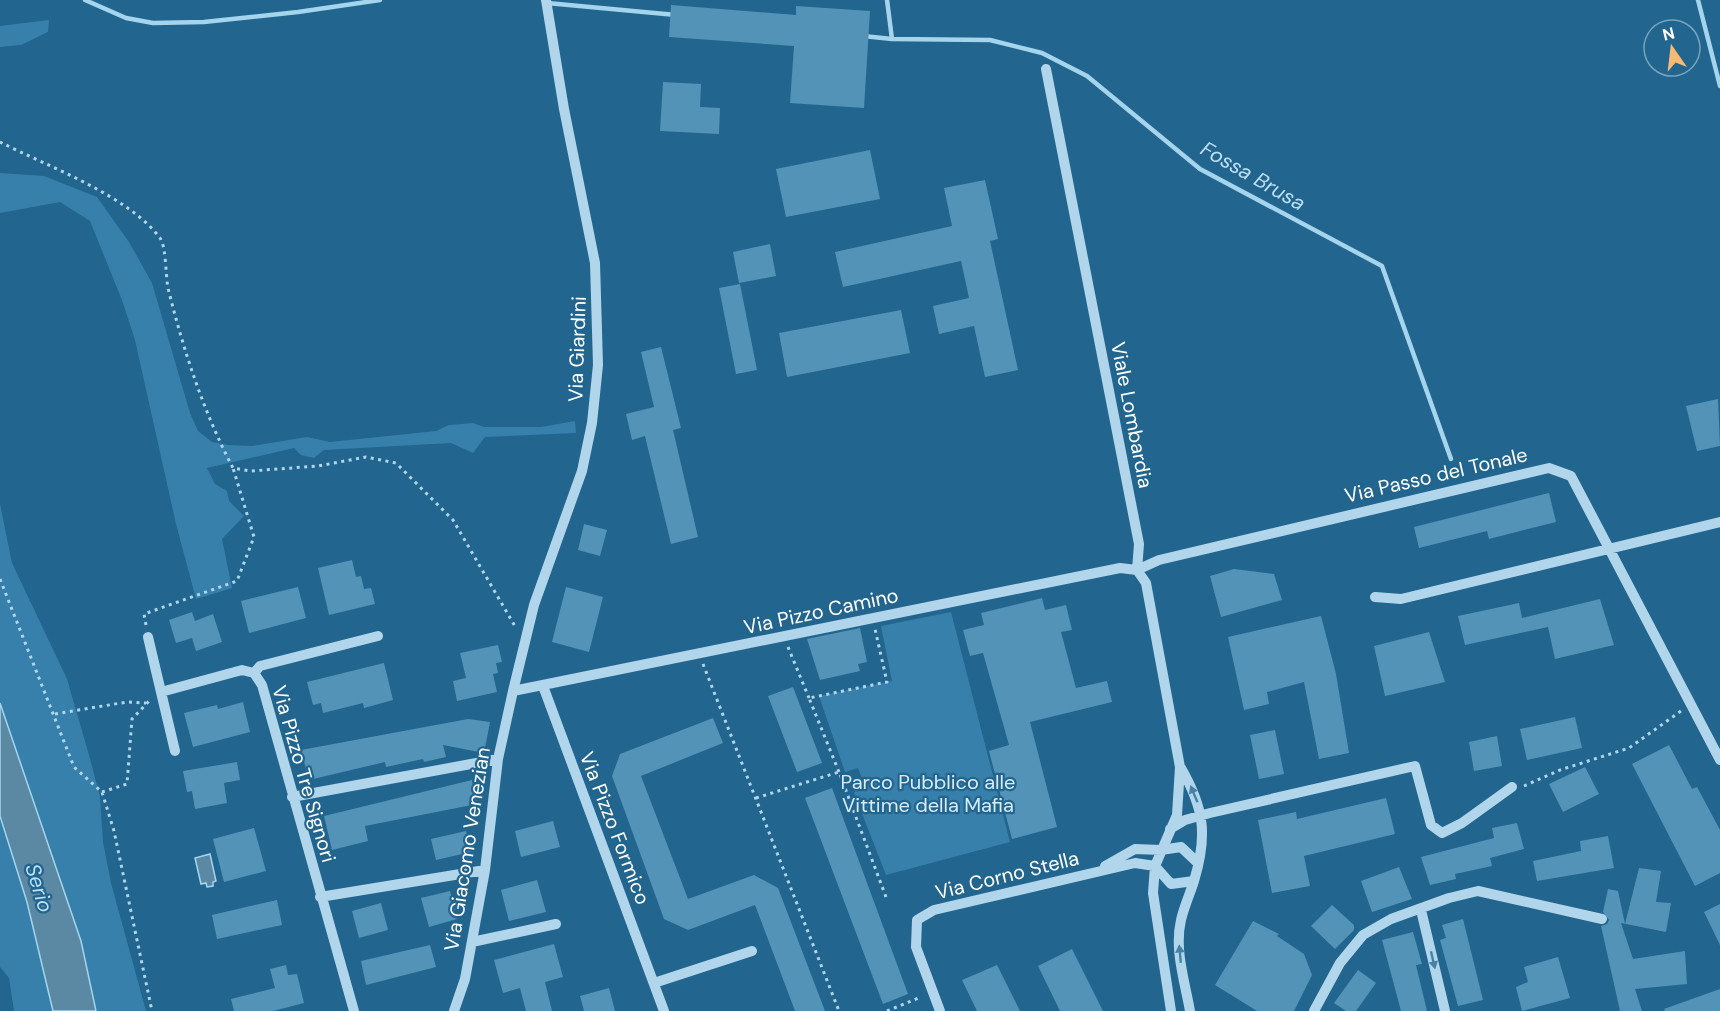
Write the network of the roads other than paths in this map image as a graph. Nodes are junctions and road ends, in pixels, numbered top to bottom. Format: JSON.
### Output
{"nodes":[{"id":1,"x":546,"y":0,"type":"edge"},
{"id":2,"x":1046,"y":69,"type":"dead end"},
{"id":3,"x":1720,"y":522,"type":"edge"},
{"id":4,"x":1610,"y":548,"type":"junction"},
{"id":5,"x":1137,"y":570,"type":"junction"},
{"id":6,"x":1376,"y":597,"type":"dead end"},
{"id":7,"x":378,"y":636,"type":"dead end"},
{"id":8,"x":148,"y":637,"type":"road end"},
{"id":9,"x":254,"y":673,"type":"junction"},
{"id":10,"x":543,"y":686,"type":"junction"},
{"id":11,"x":513,"y":691,"type":"junction"},
{"id":12,"x":161,"y":692,"type":"junction"},
{"id":13,"x":175,"y":751,"type":"dead end"},
{"id":14,"x":498,"y":759,"type":"junction"},
{"id":15,"x":1720,"y":760,"type":"edge"},
{"id":16,"x":1180,"y":767,"type":"junction"},
{"id":17,"x":1512,"y":787,"type":"road end"},
{"id":18,"x":292,"y":797,"type":"junction"},
{"id":19,"x":1202,"y":815,"type":"junction"},
{"id":20,"x":1169,"y":829,"type":"junction"},
{"id":21,"x":1161,"y":850,"type":"junction"},
{"id":22,"x":1198,"y":863,"type":"junction"},
{"id":23,"x":1155,"y":866,"type":"junction"},
{"id":24,"x":485,"y":870,"type":"junction"},
{"id":25,"x":1095,"y":872,"type":"junction"},
{"id":26,"x":1194,"y":881,"type":"junction"},
{"id":27,"x":320,"y":897,"type":"junction"},
{"id":28,"x":1422,"y":910,"type":"junction"},
{"id":29,"x":1602,"y":919,"type":"dead end"},
{"id":30,"x":556,"y":924,"type":"dead end"},
{"id":31,"x":472,"y":942,"type":"junction"},
{"id":32,"x":753,"y":951,"type":"dead end"},
{"id":33,"x":654,"y":983,"type":"junction"},
{"id":34,"x":354,"y":1011,"type":"edge"},
{"id":35,"x":454,"y":1011,"type":"edge"},
{"id":36,"x":664,"y":1011,"type":"edge"},
{"id":37,"x":940,"y":1011,"type":"edge"},
{"id":38,"x":1171,"y":1011,"type":"edge"},
{"id":39,"x":1190,"y":1011,"type":"edge"},
{"id":40,"x":1314,"y":1011,"type":"edge"},
{"id":41,"x":1445,"y":1011,"type":"edge"}],
"edges":[{"from":1,"to":11,"type":"street","name":"Via Giardini"},
{"from":2,"to":5,"type":"street","name":"Viale Lombardia"},
{"from":3,"to":4,"type":"street"},
{"from":4,"to":5,"type":"street","name":"Via Passo del Tonale"},
{"from":4,"to":6,"type":"street"},
{"from":4,"to":15,"type":"street","name":"Via Passo del Tonale"},
{"from":5,"to":10,"type":"street","name":"Via Pizzo Camino"},
{"from":5,"to":16,"type":"street","name":"Viale Lombardia"},
{"from":7,"to":9,"type":"street","name":"Via Pizzo Tre Signori"},
{"from":8,"to":12,"type":"street"},
{"from":9,"to":12,"type":"street"},
{"from":9,"to":18,"type":"street","name":"Via Pizzo Tre Signori"},
{"from":10,"to":11,"type":"street","name":"Via Pizzo Camino"},
{"from":10,"to":33,"type":"street","name":"Via Pizzo Formico"},
{"from":11,"to":14,"type":"street","name":"Via Giacomo Venezian"},
{"from":12,"to":13,"type":"street"},
{"from":14,"to":18,"type":"street"},
{"from":14,"to":24,"type":"street","name":"Via Giacomo Venezian"},
{"from":19,"to":16,"type":"street","name":"Viale Lombardia","one_way":true},
{"from":16,"to":20,"type":"street","name":"Viale Lombardia"},
{"from":17,"to":19,"type":"street"},
{"from":18,"to":27,"type":"street","name":"Via Pizzo Tre Signori"},
{"from":19,"to":20,"type":"street"},
{"from":19,"to":22,"type":"street","name":"Viale Lombardia"},
{"from":20,"to":21,"type":"street","name":"Viale Lombardia"},
{"from":21,"to":22,"type":"street","name":"Via Corno Stella"},
{"from":21,"to":23,"type":"street","name":"Viale Lombardia"},
{"from":21,"to":25,"type":"street","name":"Via Corno Stella"},
{"from":22,"to":26,"type":"street","name":"Viale Lombardia"},
{"from":23,"to":25,"type":"street","name":"Via Corno Stella"},
{"from":23,"to":26,"type":"street"},
{"from":23,"to":38,"type":"street","name":"Viale Lombardia"},
{"from":24,"to":27,"type":"street"},
{"from":24,"to":31,"type":"street","name":"Via Giacomo Venezian"},
{"from":25,"to":37,"type":"street","name":"Via Corno Stella"},
{"from":39,"to":26,"type":"street","name":"Viale Lombardia","one_way":true},
{"from":27,"to":34,"type":"street","name":"Via Pizzo Tre Signori"},
{"from":28,"to":29,"type":"street"},
{"from":28,"to":40,"type":"street"},
{"from":28,"to":41,"type":"street","one_way":true},
{"from":30,"to":31,"type":"street"},
{"from":31,"to":35,"type":"street","name":"Via Giacomo Venezian"},
{"from":32,"to":33,"type":"street"},
{"from":33,"to":36,"type":"street","name":"Via Pizzo Formico"}]}
